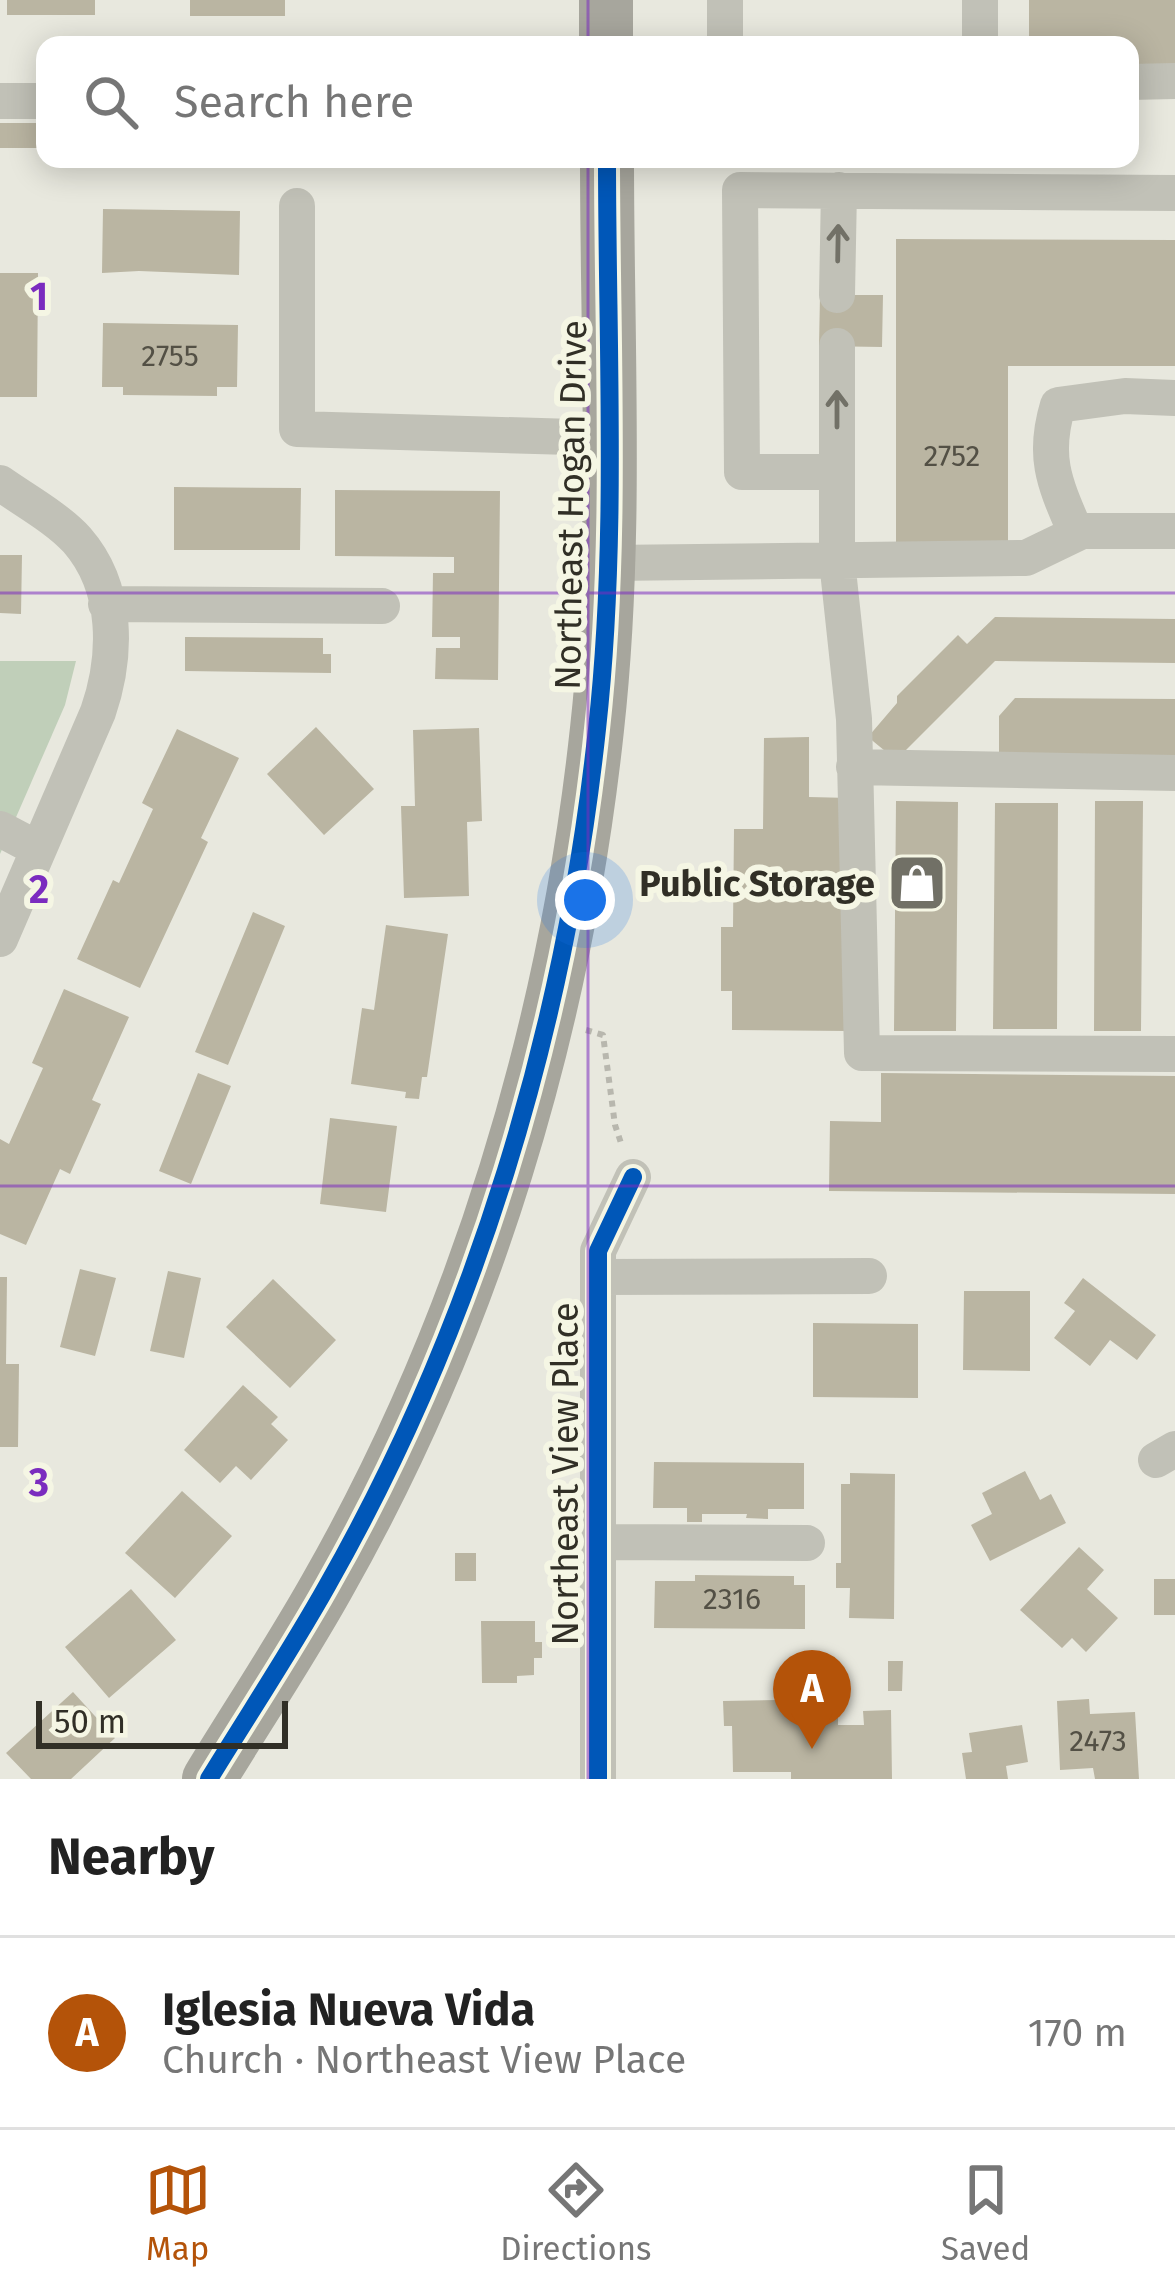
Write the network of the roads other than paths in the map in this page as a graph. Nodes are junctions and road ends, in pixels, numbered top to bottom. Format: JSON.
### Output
{"nodes":[{"id":1,"x":606,"y":0,"type":"edge"},
{"id":2,"x":725,"y":0,"type":"edge"},
{"id":3,"x":980,"y":0,"type":"edge"},
{"id":4,"x":607,"y":36,"type":"edge"},
{"id":5,"x":725,"y":36,"type":"edge"},
{"id":6,"x":980,"y":36,"type":"edge"},
{"id":7,"x":1175,"y":81,"type":"edge"},
{"id":8,"x":1139,"y":82,"type":"edge"},
{"id":9,"x":0,"y":101,"type":"edge"},
{"id":10,"x":36,"y":101,"type":"edge"},
{"id":11,"x":607,"y":168,"type":"edge"},
{"id":12,"x":839,"y":190,"type":"junction"},
{"id":13,"x":1175,"y":193,"type":"edge"},
{"id":14,"x":297,"y":206,"type":"dead end"},
{"id":15,"x":838,"y":295,"type":"dead end"},
{"id":16,"x":837,"y":346,"type":"dead end"},
{"id":17,"x":1175,"y":398,"type":"edge"},
{"id":18,"x":608,"y":438,"type":"junction"},
{"id":19,"x":837,"y":472,"type":"junction"},
{"id":20,"x":0,"y":483,"type":"edge"},
{"id":21,"x":1175,"y":531,"type":"edge"},
{"id":22,"x":1076,"y":533,"type":"junction"},
{"id":23,"x":837,"y":561,"type":"junction"},
{"id":24,"x":609,"y":562,"type":"junction"},
{"id":25,"x":106,"y":604,"type":"junction"},
{"id":26,"x":382,"y":606,"type":"dead end"},
{"id":27,"x":854,"y":767,"type":"junction"},
{"id":28,"x":1175,"y":773,"type":"edge"},
{"id":29,"x":0,"y":829,"type":"edge"},
{"id":30,"x":38,"y":849,"type":"junction"},
{"id":31,"x":0,"y":939,"type":"edge"},
{"id":32,"x":1175,"y":1054,"type":"edge"},
{"id":33,"x":633,"y":1177,"type":"road end"},
{"id":34,"x":869,"y":1276,"type":"dead end"},
{"id":35,"x":598,"y":1277,"type":"junction"},
{"id":36,"x":598,"y":1542,"type":"junction"},
{"id":37,"x":808,"y":1543,"type":"dead end"},
{"id":38,"x":209,"y":1779,"type":"edge"},
{"id":39,"x":598,"y":1779,"type":"edge"}],
"edges":[{"from":1,"to":4,"type":"highway"},
{"from":2,"to":5,"type":"street"},
{"from":3,"to":6,"type":"street"},
{"from":7,"to":8,"type":"street"},
{"from":9,"to":10,"type":"street"},
{"from":11,"to":18,"type":"highway","name":"Northeast Hogan Drive"},
{"from":12,"to":13,"type":"street"},
{"from":15,"to":12,"type":"street","one_way":true},
{"from":12,"to":19,"type":"street"},
{"from":14,"to":18,"type":"street"},
{"from":19,"to":16,"type":"street","one_way":true},
{"from":17,"to":22,"type":"street"},
{"from":18,"to":24,"type":"highway","name":"Northeast Hogan Drive"},
{"from":19,"to":23,"type":"street"},
{"from":20,"to":25,"type":"street"},
{"from":21,"to":22,"type":"street"},
{"from":22,"to":23,"type":"street"},
{"from":23,"to":24,"type":"street"},
{"from":23,"to":27,"type":"street"},
{"from":24,"to":38,"type":"highway","name":"Northeast Hogan Drive"},
{"from":25,"to":26,"type":"street"},
{"from":25,"to":30,"type":"street"},
{"from":27,"to":28,"type":"street"},
{"from":27,"to":32,"type":"street"},
{"from":29,"to":30,"type":"street"},
{"from":30,"to":31,"type":"street"},
{"from":33,"to":35,"type":"street","name":"Northeast View Place"},
{"from":34,"to":35,"type":"street"},
{"from":35,"to":36,"type":"street","name":"Northeast View Place"},
{"from":36,"to":37,"type":"street"},
{"from":36,"to":39,"type":"street","name":"Northeast View Place"}]}
